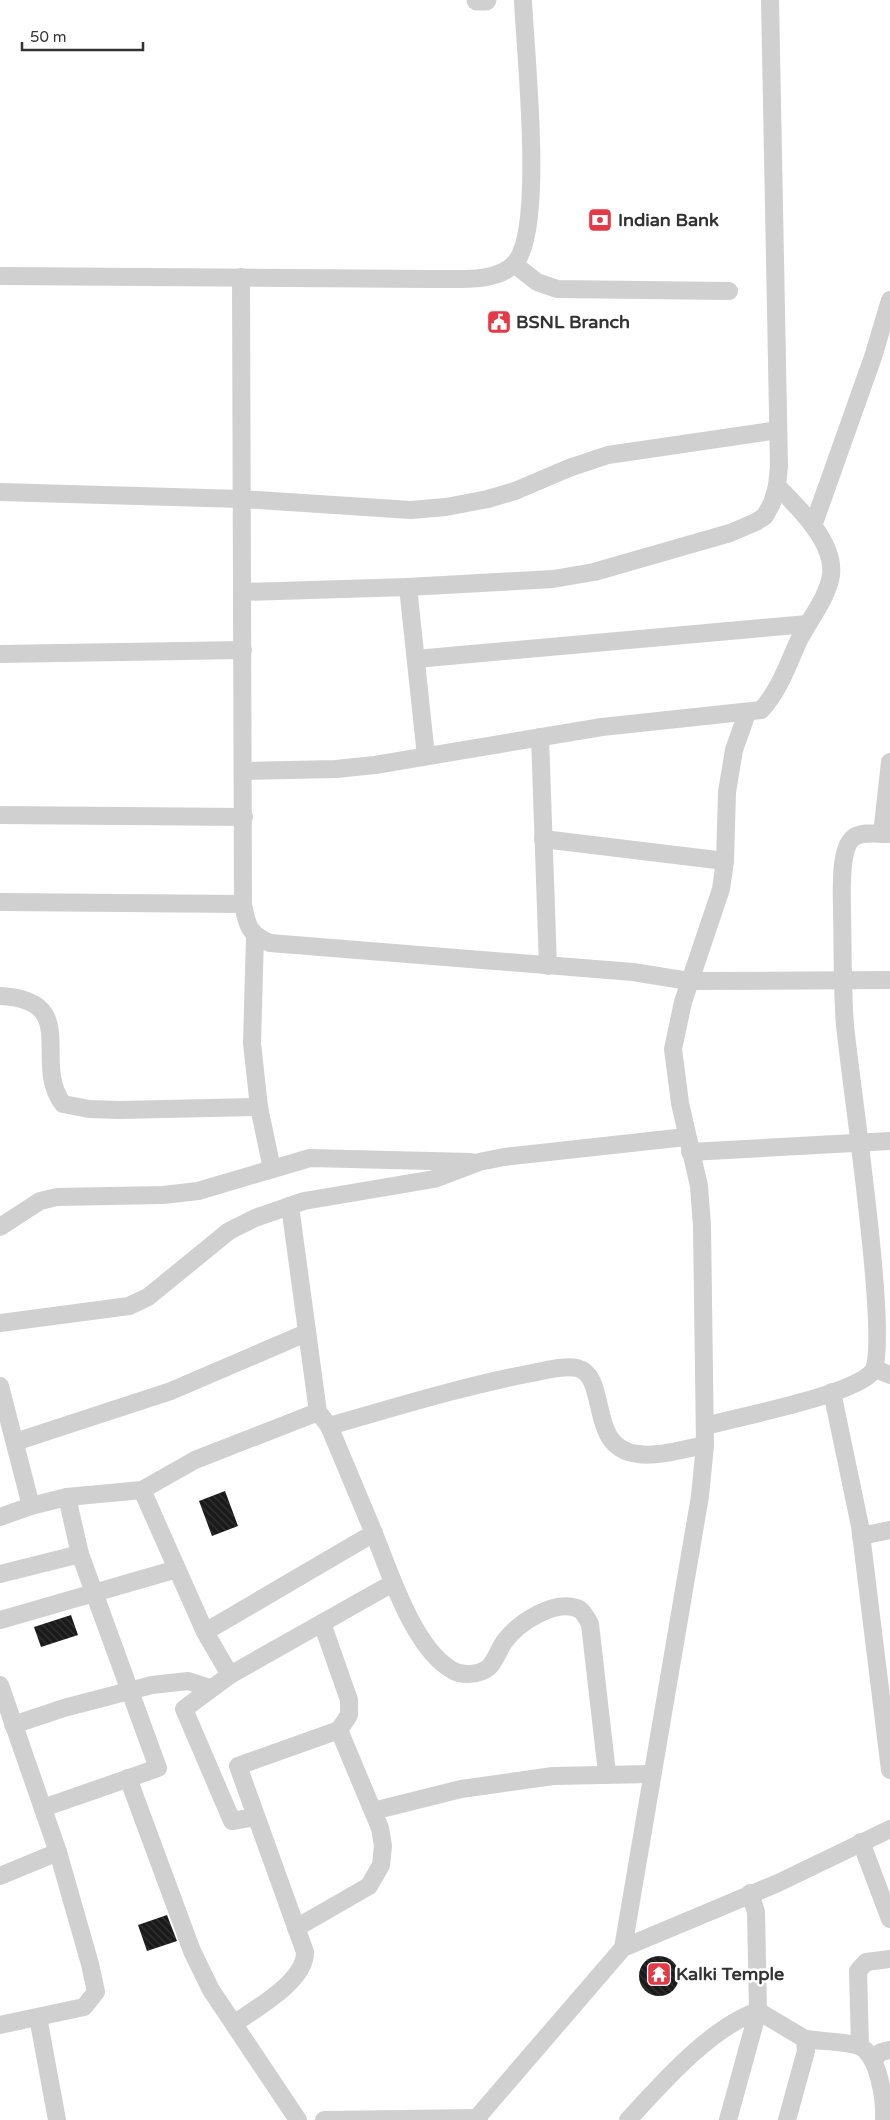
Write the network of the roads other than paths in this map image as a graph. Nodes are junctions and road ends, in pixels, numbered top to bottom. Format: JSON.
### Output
{"nodes":[{"id":1,"x":477,"y":0,"type":"edge"},
{"id":2,"x":486,"y":0,"type":"edge"},
{"id":3,"x":523,"y":0,"type":"edge"},
{"id":4,"x":770,"y":0,"type":"edge"},
{"id":5,"x":514,"y":264,"type":"junction"},
{"id":6,"x":0,"y":276,"type":"edge"},
{"id":7,"x":241,"y":277,"type":"junction"},
{"id":8,"x":729,"y":291,"type":"dead end"},
{"id":9,"x":890,"y":300,"type":"edge"},
{"id":10,"x":778,"y":430,"type":"junction"},
{"id":11,"x":777,"y":486,"type":"junction"},
{"id":12,"x":0,"y":492,"type":"edge"},
{"id":13,"x":241,"y":499,"type":"junction"},
{"id":14,"x":813,"y":526,"type":"junction"},
{"id":15,"x":408,"y":587,"type":"junction"},
{"id":16,"x":242,"y":592,"type":"junction"},
{"id":17,"x":807,"y":624,"type":"junction"},
{"id":18,"x":243,"y":650,"type":"junction"},
{"id":19,"x":0,"y":654,"type":"edge"},
{"id":20,"x":416,"y":659,"type":"junction"},
{"id":21,"x":747,"y":713,"type":"junction"},
{"id":22,"x":540,"y":737,"type":"junction"},
{"id":23,"x":426,"y":756,"type":"junction"},
{"id":24,"x":890,"y":762,"type":"edge"},
{"id":25,"x":244,"y":771,"type":"junction"},
{"id":26,"x":0,"y":815,"type":"edge"},
{"id":27,"x":244,"y":817,"type":"junction"},
{"id":28,"x":886,"y":834,"type":"edge"},
{"id":29,"x":543,"y":839,"type":"junction"},
{"id":30,"x":725,"y":861,"type":"junction"},
{"id":31,"x":0,"y":902,"type":"edge"},
{"id":32,"x":243,"y":904,"type":"junction"},
{"id":33,"x":255,"y":937,"type":"junction"},
{"id":34,"x":548,"y":966,"type":"junction"},
{"id":35,"x":844,"y":980,"type":"junction"},
{"id":36,"x":890,"y":980,"type":"edge"},
{"id":37,"x":689,"y":981,"type":"junction"},
{"id":38,"x":0,"y":996,"type":"edge"},
{"id":39,"x":259,"y":1107,"type":"junction"},
{"id":40,"x":890,"y":1141,"type":"edge"},
{"id":41,"x":861,"y":1142,"type":"junction"},
{"id":42,"x":688,"y":1145,"type":"junction"},
{"id":43,"x":479,"y":1162,"type":"junction"},
{"id":44,"x":272,"y":1168,"type":"junction"},
{"id":45,"x":290,"y":1206,"type":"junction"},
{"id":46,"x":0,"y":1227,"type":"edge"},
{"id":47,"x":884,"y":1296,"type":"edge"},
{"id":48,"x":0,"y":1323,"type":"edge"},
{"id":49,"x":306,"y":1332,"type":"junction"},
{"id":50,"x":882,"y":1372,"type":"edge"},
{"id":51,"x":0,"y":1386,"type":"edge"},
{"id":52,"x":832,"y":1392,"type":"junction"},
{"id":53,"x":318,"y":1412,"type":"junction"},
{"id":54,"x":329,"y":1426,"type":"junction"},
{"id":55,"x":705,"y":1426,"type":"junction"},
{"id":56,"x":15,"y":1442,"type":"junction"},
{"id":57,"x":705,"y":1445,"type":"junction"},
{"id":58,"x":142,"y":1490,"type":"junction"},
{"id":59,"x":67,"y":1497,"type":"junction"},
{"id":60,"x":31,"y":1506,"type":"junction"},
{"id":61,"x":0,"y":1517,"type":"edge"},
{"id":62,"x":890,"y":1530,"type":"edge"},
{"id":63,"x":374,"y":1533,"type":"junction"},
{"id":64,"x":861,"y":1536,"type":"junction"},
{"id":65,"x":80,"y":1554,"type":"junction"},
{"id":66,"x":177,"y":1569,"type":"junction"},
{"id":67,"x":0,"y":1574,"type":"edge"},
{"id":68,"x":393,"y":1582,"type":"junction"},
{"id":69,"x":95,"y":1593,"type":"junction"},
{"id":70,"x":0,"y":1620,"type":"edge"},
{"id":71,"x":322,"y":1624,"type":"junction"},
{"id":72,"x":205,"y":1632,"type":"junction"},
{"id":73,"x":882,"y":1642,"type":"edge"},
{"id":74,"x":230,"y":1675,"type":"junction"},
{"id":75,"x":0,"y":1685,"type":"edge"},
{"id":76,"x":210,"y":1688,"type":"junction"},
{"id":77,"x":131,"y":1690,"type":"junction"},
{"id":78,"x":886,"y":1702,"type":"edge"},
{"id":79,"x":13,"y":1725,"type":"junction"},
{"id":80,"x":339,"y":1730,"type":"junction"},
{"id":81,"x":890,"y":1770,"type":"edge"},
{"id":82,"x":607,"y":1773,"type":"junction"},
{"id":83,"x":652,"y":1774,"type":"junction"},
{"id":84,"x":128,"y":1778,"type":"junction"},
{"id":85,"x":43,"y":1808,"type":"junction"},
{"id":86,"x":373,"y":1811,"type":"junction"},
{"id":87,"x":256,"y":1817,"type":"junction"},
{"id":88,"x":890,"y":1829,"type":"edge"},
{"id":89,"x":861,"y":1842,"type":"junction"},
{"id":90,"x":58,"y":1852,"type":"junction"},
{"id":91,"x":0,"y":1876,"type":"edge"},
{"id":92,"x":750,"y":1893,"type":"junction"},
{"id":93,"x":890,"y":1919,"type":"edge"},
{"id":94,"x":296,"y":1928,"type":"junction"},
{"id":95,"x":623,"y":1948,"type":"junction"},
{"id":96,"x":890,"y":1959,"type":"edge"},
{"id":97,"x":758,"y":2011,"type":"junction"},
{"id":98,"x":38,"y":2017,"type":"junction"},
{"id":99,"x":234,"y":2024,"type":"junction"},
{"id":100,"x":0,"y":2025,"type":"edge"},
{"id":101,"x":806,"y":2039,"type":"junction"},
{"id":102,"x":860,"y":2046,"type":"junction"},
{"id":103,"x":890,"y":2050,"type":"edge"},
{"id":104,"x":874,"y":2059,"type":"junction"},
{"id":105,"x":886,"y":2112,"type":"edge"},
{"id":106,"x":477,"y":2119,"type":"edge"},
{"id":107,"x":57,"y":2120,"type":"edge"},
{"id":108,"x":298,"y":2120,"type":"edge"},
{"id":109,"x":324,"y":2120,"type":"edge"},
{"id":110,"x":628,"y":2120,"type":"edge"},
{"id":111,"x":728,"y":2120,"type":"edge"},
{"id":112,"x":787,"y":2120,"type":"edge"}],
"edges":[{"from":1,"to":2,"type":"street"},
{"from":3,"to":5,"type":"street"},
{"from":4,"to":10,"type":"street"},
{"from":5,"to":7,"type":"street"},
{"from":5,"to":8,"type":"street"},
{"from":6,"to":7,"type":"street"},
{"from":7,"to":13,"type":"street"},
{"from":9,"to":14,"type":"street"},
{"from":10,"to":11,"type":"street"},
{"from":10,"to":13,"type":"street"},
{"from":11,"to":14,"type":"street"},
{"from":11,"to":15,"type":"street"},
{"from":12,"to":13,"type":"street"},
{"from":13,"to":16,"type":"street"},
{"from":14,"to":17,"type":"street"},
{"from":15,"to":16,"type":"street"},
{"from":15,"to":20,"type":"street"},
{"from":16,"to":18,"type":"street"},
{"from":17,"to":20,"type":"street"},
{"from":17,"to":21,"type":"street"},
{"from":18,"to":19,"type":"street"},
{"from":18,"to":25,"type":"street"},
{"from":20,"to":23,"type":"street"},
{"from":21,"to":22,"type":"street"},
{"from":21,"to":30,"type":"street"},
{"from":22,"to":23,"type":"street"},
{"from":22,"to":29,"type":"street"},
{"from":23,"to":25,"type":"street"},
{"from":24,"to":28,"type":"street"},
{"from":25,"to":27,"type":"street"},
{"from":26,"to":27,"type":"street"},
{"from":27,"to":32,"type":"street"},
{"from":28,"to":35,"type":"street"},
{"from":29,"to":30,"type":"street"},
{"from":29,"to":34,"type":"street"},
{"from":30,"to":37,"type":"street"},
{"from":31,"to":32,"type":"street"},
{"from":32,"to":33,"type":"street"},
{"from":33,"to":34,"type":"street"},
{"from":33,"to":39,"type":"street"},
{"from":34,"to":37,"type":"street"},
{"from":35,"to":36,"type":"street"},
{"from":35,"to":37,"type":"street"},
{"from":35,"to":41,"type":"street"},
{"from":37,"to":42,"type":"street"},
{"from":38,"to":39,"type":"street"},
{"from":39,"to":44,"type":"street"},
{"from":40,"to":41,"type":"street"},
{"from":41,"to":42,"type":"street"},
{"from":41,"to":47,"type":"street"},
{"from":42,"to":43,"type":"street"},
{"from":42,"to":55,"type":"street"},
{"from":43,"to":44,"type":"street"},
{"from":43,"to":45,"type":"street"},
{"from":44,"to":46,"type":"street"},
{"from":45,"to":48,"type":"street"},
{"from":45,"to":49,"type":"street"},
{"from":47,"to":50,"type":"street"},
{"from":49,"to":53,"type":"street"},
{"from":49,"to":56,"type":"street"},
{"from":50,"to":52,"type":"street"},
{"from":51,"to":56,"type":"street"},
{"from":52,"to":55,"type":"street"},
{"from":52,"to":64,"type":"street"},
{"from":53,"to":54,"type":"street"},
{"from":53,"to":58,"type":"street"},
{"from":54,"to":57,"type":"street"},
{"from":54,"to":63,"type":"street"},
{"from":55,"to":57,"type":"street"},
{"from":56,"to":60,"type":"street"},
{"from":57,"to":83,"type":"street"},
{"from":58,"to":59,"type":"street"},
{"from":58,"to":66,"type":"street"},
{"from":59,"to":60,"type":"street"},
{"from":59,"to":65,"type":"street"},
{"from":60,"to":61,"type":"street"},
{"from":62,"to":64,"type":"street"},
{"from":63,"to":68,"type":"street"},
{"from":63,"to":72,"type":"street"},
{"from":64,"to":73,"type":"street"},
{"from":65,"to":67,"type":"street"},
{"from":65,"to":69,"type":"street"},
{"from":66,"to":69,"type":"street"},
{"from":66,"to":72,"type":"street"},
{"from":68,"to":71,"type":"street"},
{"from":68,"to":82,"type":"street"},
{"from":69,"to":70,"type":"street"},
{"from":69,"to":77,"type":"street"},
{"from":71,"to":74,"type":"street"},
{"from":71,"to":80,"type":"street"},
{"from":72,"to":74,"type":"street"},
{"from":73,"to":78,"type":"street"},
{"from":74,"to":76,"type":"street"},
{"from":75,"to":79,"type":"street"},
{"from":76,"to":77,"type":"street"},
{"from":76,"to":87,"type":"street"},
{"from":77,"to":79,"type":"street"},
{"from":77,"to":84,"type":"street"},
{"from":78,"to":81,"type":"street"},
{"from":79,"to":85,"type":"street"},
{"from":80,"to":86,"type":"street"},
{"from":80,"to":87,"type":"street"},
{"from":82,"to":83,"type":"street"},
{"from":82,"to":86,"type":"street"},
{"from":83,"to":95,"type":"street"},
{"from":84,"to":85,"type":"street"},
{"from":84,"to":99,"type":"street"},
{"from":85,"to":90,"type":"street"},
{"from":86,"to":94,"type":"street"},
{"from":87,"to":94,"type":"street"},
{"from":88,"to":89,"type":"street"},
{"from":89,"to":92,"type":"street"},
{"from":89,"to":93,"type":"street"},
{"from":90,"to":91,"type":"street"},
{"from":90,"to":98,"type":"street"},
{"from":92,"to":95,"type":"street"},
{"from":92,"to":97,"type":"street"},
{"from":94,"to":99,"type":"street"},
{"from":95,"to":106,"type":"street"},
{"from":96,"to":102,"type":"street"},
{"from":97,"to":101,"type":"street"},
{"from":97,"to":110,"type":"street"},
{"from":97,"to":111,"type":"street"},
{"from":98,"to":100,"type":"street"},
{"from":98,"to":107,"type":"street"},
{"from":99,"to":108,"type":"street"},
{"from":101,"to":102,"type":"street"},
{"from":101,"to":112,"type":"street"},
{"from":102,"to":104,"type":"street"},
{"from":103,"to":104,"type":"street"},
{"from":104,"to":105,"type":"street"},
{"from":106,"to":109,"type":"street"}]}
